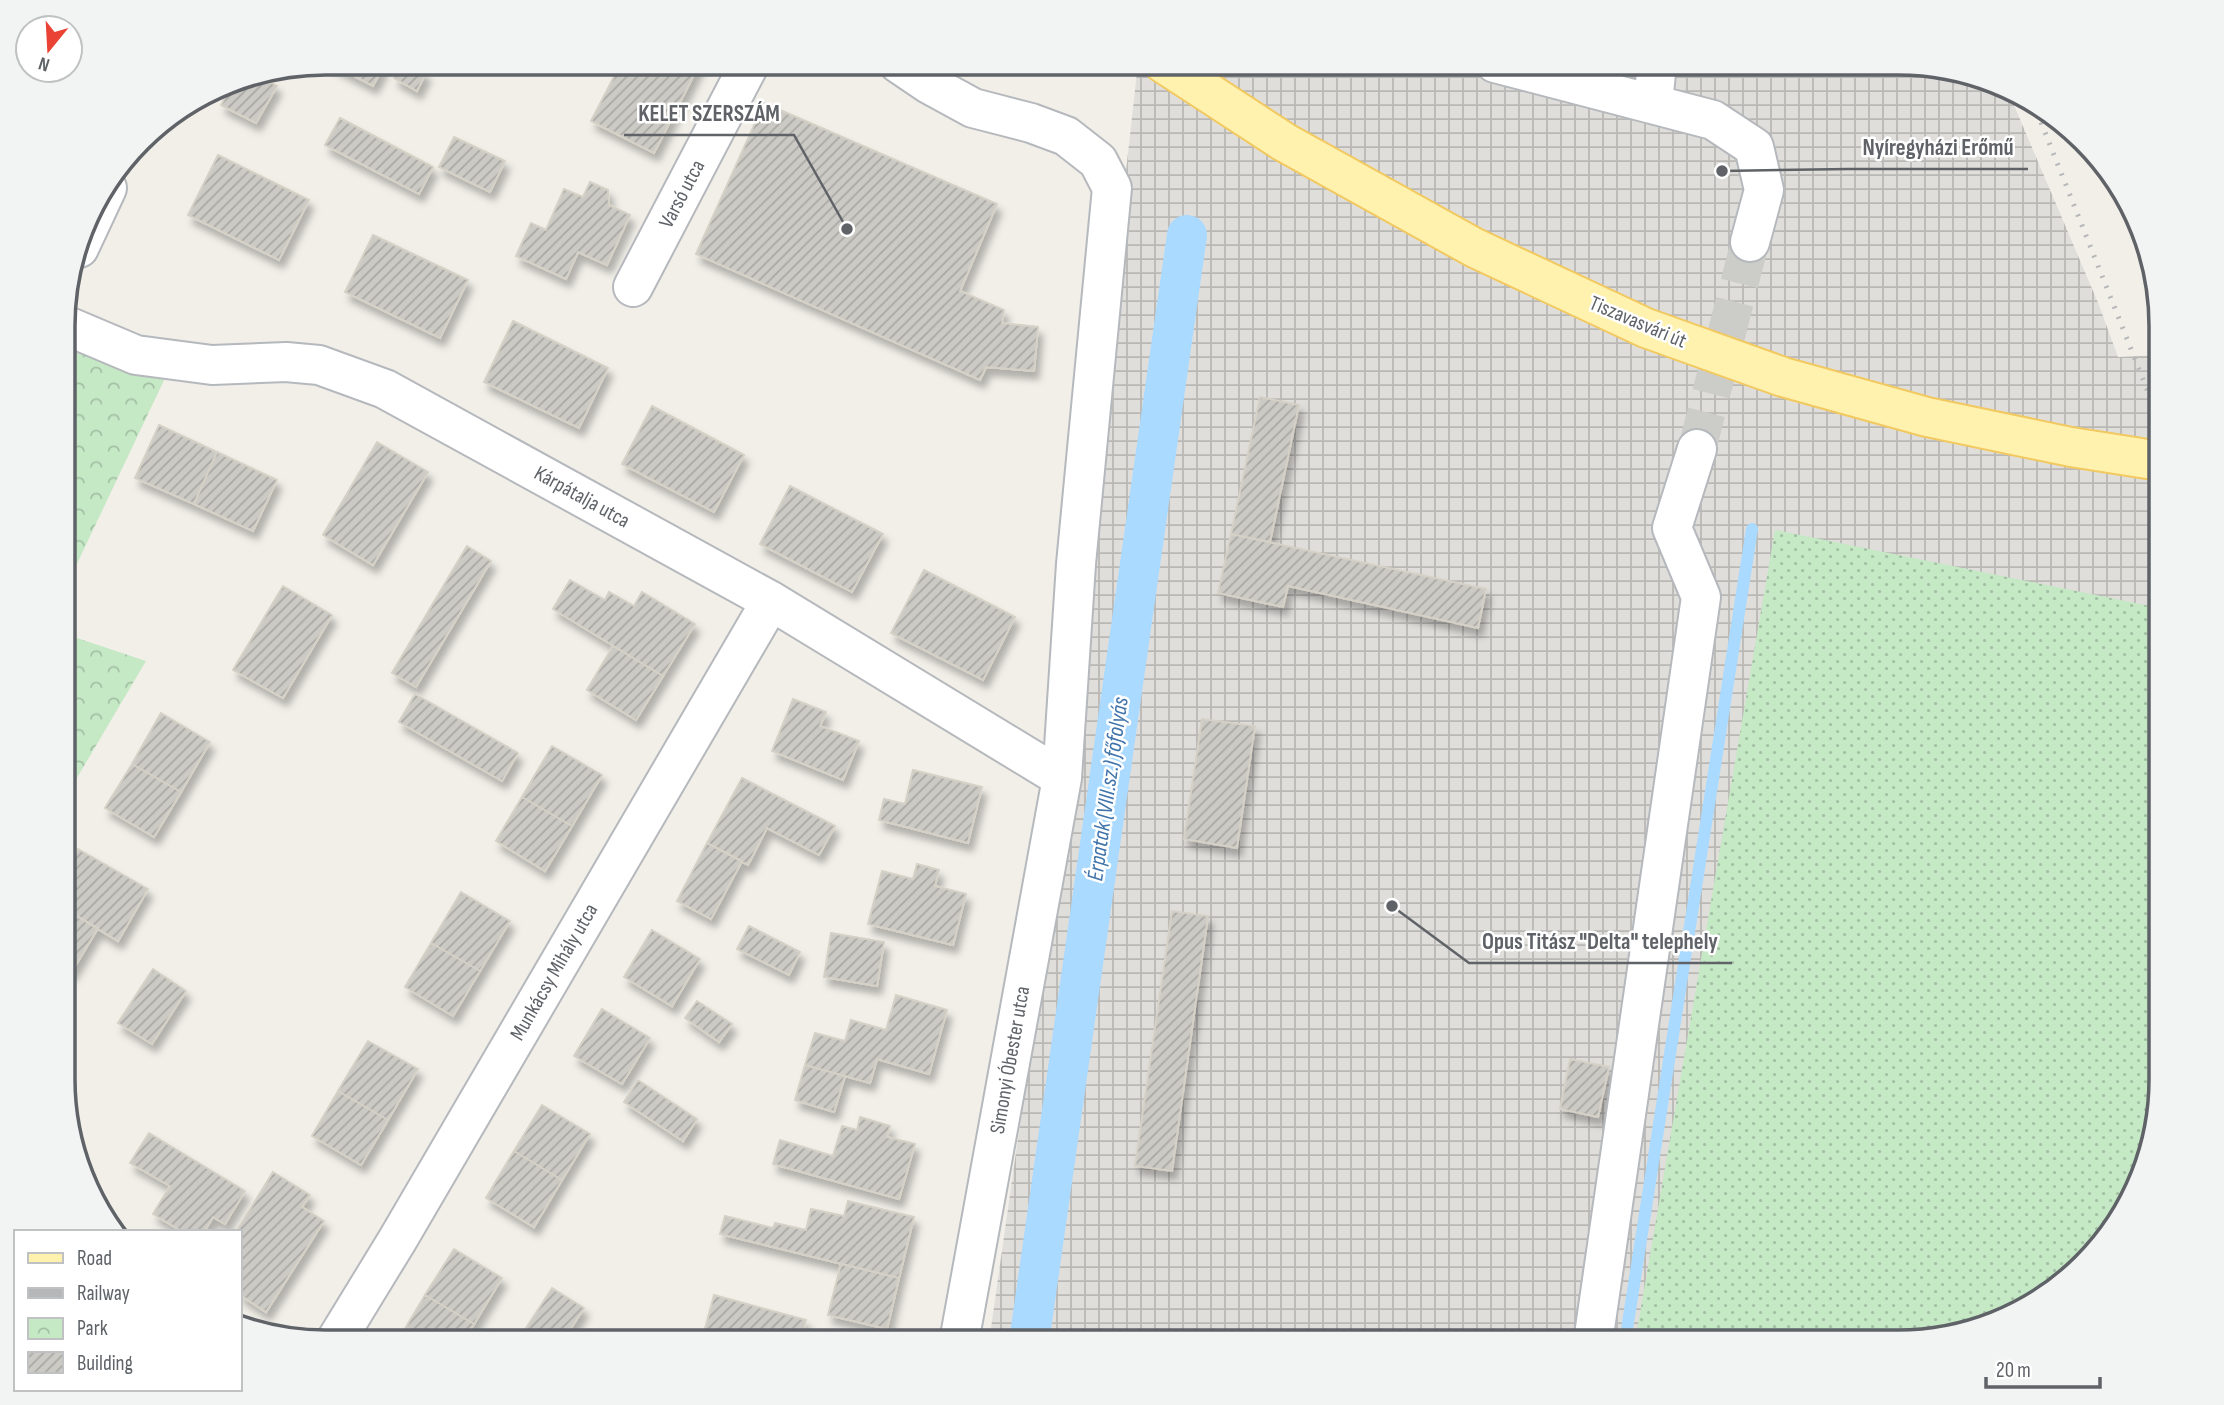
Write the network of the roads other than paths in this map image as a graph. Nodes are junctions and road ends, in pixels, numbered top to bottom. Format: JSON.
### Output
{"nodes":[{"id":1,"x":744,"y":75,"type":"edge"},
{"id":2,"x":916,"y":75,"type":"edge"},
{"id":3,"x":1181,"y":75,"type":"edge"},
{"id":4,"x":1542,"y":75,"type":"edge"},
{"id":5,"x":1656,"y":75,"type":"edge"},
{"id":6,"x":1653,"y":103,"type":"junction"},
{"id":7,"x":1750,"y":242,"type":"tunnel mouth"},
{"id":8,"x":633,"y":287,"type":"dead end"},
{"id":9,"x":75,"y":329,"type":"edge"},
{"id":10,"x":1697,"y":449,"type":"tunnel mouth"},
{"id":11,"x":2149,"y":459,"type":"edge"},
{"id":12,"x":771,"y":601,"type":"junction"},
{"id":13,"x":1062,"y":778,"type":"junction"},
{"id":14,"x":342,"y":1330,"type":"edge"},
{"id":15,"x":961,"y":1330,"type":"edge"},
{"id":16,"x":1595,"y":1330,"type":"edge"}],
"edges":[{"from":1,"to":8,"type":"street","name":"Varsó utca"},
{"from":2,"to":13,"type":"street","name":"Simonyi Óbester utca"},
{"from":3,"to":11,"type":"main road","name":"Tiszavasvári út"},
{"from":4,"to":6,"type":"street"},
{"from":5,"to":6,"type":"street"},
{"from":6,"to":7,"type":"street"},
{"from":9,"to":12,"type":"street","name":"Kárpátalja utca"},
{"from":10,"to":16,"type":"street"},
{"from":12,"to":13,"type":"street","name":"Kárpátalja utca"},
{"from":12,"to":14,"type":"street","name":"Munkácsy Mihály utca"},
{"from":13,"to":15,"type":"street","name":"Simonyi Óbester utca"}]}
